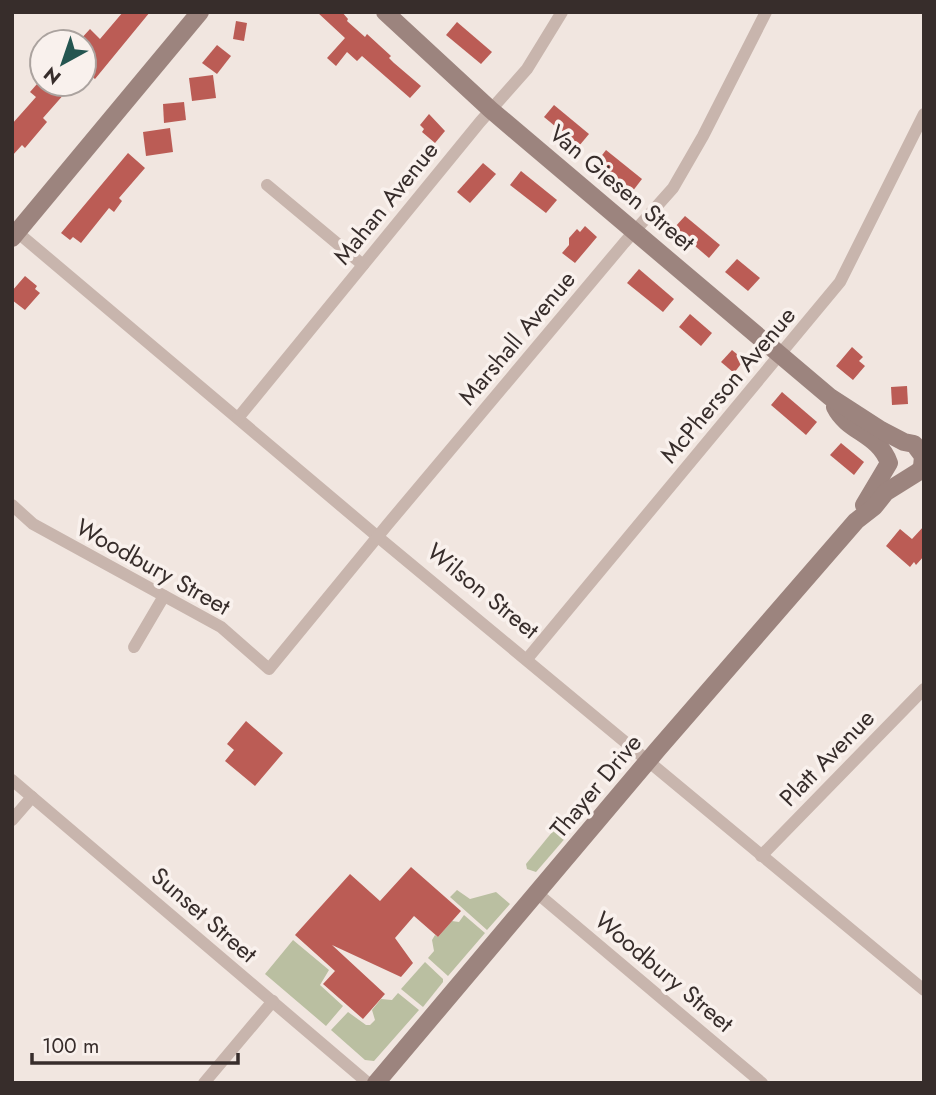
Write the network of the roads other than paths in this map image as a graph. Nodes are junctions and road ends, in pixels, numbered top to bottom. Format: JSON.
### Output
{"nodes":[{"id":1,"x":200,"y":12,"type":"edge"},
{"id":2,"x":385,"y":12,"type":"edge"},
{"id":3,"x":562,"y":12,"type":"edge"},
{"id":4,"x":765,"y":12,"type":"edge"},
{"id":5,"x":491,"y":110,"type":"junction"},
{"id":6,"x":924,"y":114,"type":"edge"},
{"id":7,"x":267,"y":185,"type":"dead end"},
{"id":8,"x":635,"y":230,"type":"junction"},
{"id":9,"x":14,"y":234,"type":"edge"},
{"id":10,"x":363,"y":265,"type":"junction"},
{"id":11,"x":782,"y":354,"type":"junction"},
{"id":12,"x":831,"y":397,"type":"junction"},
{"id":13,"x":238,"y":418,"type":"junction"},
{"id":14,"x":924,"y":431,"type":"edge"},
{"id":15,"x":904,"y":442,"type":"junction"},
{"id":16,"x":924,"y":461,"type":"edge"},
{"id":17,"x":889,"y":463,"type":"junction"},
{"id":18,"x":908,"y":477,"type":"junction"},
{"id":19,"x":924,"y":486,"type":"edge"},
{"id":20,"x":12,"y":505,"type":"edge"},
{"id":21,"x":856,"y":521,"type":"junction"},
{"id":22,"x":378,"y":537,"type":"junction"},
{"id":23,"x":164,"y":596,"type":"junction"},
{"id":24,"x":134,"y":647,"type":"dead end"},
{"id":25,"x":527,"y":659,"type":"junction"},
{"id":26,"x":269,"y":669,"type":"joint"},
{"id":27,"x":924,"y":689,"type":"edge"},
{"id":28,"x":648,"y":761,"type":"junction"},
{"id":29,"x":12,"y":780,"type":"edge"},
{"id":30,"x":32,"y":797,"type":"junction"},
{"id":31,"x":12,"y":820,"type":"edge"},
{"id":32,"x":761,"y":856,"type":"junction"},
{"id":33,"x":538,"y":894,"type":"junction"},
{"id":34,"x":924,"y":990,"type":"edge"},
{"id":35,"x":273,"y":1001,"type":"junction"},
{"id":36,"x":204,"y":1083,"type":"edge"},
{"id":37,"x":368,"y":1083,"type":"edge"},
{"id":38,"x":376,"y":1083,"type":"edge"},
{"id":39,"x":762,"y":1083,"type":"edge"}],
"edges":[{"from":1,"to":9,"type":"street"},
{"from":2,"to":5,"type":"street","name":"Van Giesen Street"},
{"from":3,"to":5,"type":"street","name":"Mahan Avenue"},
{"from":4,"to":8,"type":"street","name":"Marshall Avenue"},
{"from":5,"to":8,"type":"street","name":"Van Giesen Street"},
{"from":5,"to":10,"type":"street","name":"Mahan Avenue"},
{"from":6,"to":11,"type":"street","name":"McPherson Avenue"},
{"from":7,"to":10,"type":"street"},
{"from":8,"to":11,"type":"street","name":"Van Giesen Street"},
{"from":8,"to":22,"type":"street","name":"Marshall Avenue"},
{"from":9,"to":13,"type":"street","name":"Wilson Street"},
{"from":10,"to":13,"type":"street","name":"Mahan Avenue"},
{"from":11,"to":12,"type":"street","name":"Van Giesen Street"},
{"from":11,"to":25,"type":"street","name":"McPherson Avenue"},
{"from":12,"to":15,"type":"street","name":"Van Giesen Street"},
{"from":12,"to":17,"type":"street","name":"Van Giesen Street"},
{"from":13,"to":22,"type":"street","name":"Wilson Street"},
{"from":14,"to":15,"type":"street"},
{"from":15,"to":16,"type":"street"},
{"from":15,"to":17,"type":"street"},
{"from":16,"to":18,"type":"street"},
{"from":17,"to":18,"type":"street"},
{"from":17,"to":21,"type":"street","name":"Thayer Drive"},
{"from":18,"to":19,"type":"street"},
{"from":18,"to":21,"type":"street","name":"Thayer Drive"},
{"from":20,"to":23,"type":"street","name":"Woodbury Street"},
{"from":21,"to":28,"type":"street","name":"Thayer Drive"},
{"from":22,"to":25,"type":"street","name":"Wilson Street"},
{"from":22,"to":26,"type":"street","name":"Marshall Avenue"},
{"from":23,"to":24,"type":"street"},
{"from":23,"to":26,"type":"street","name":"Woodbury Street"},
{"from":25,"to":28,"type":"street","name":"Wilson Street"},
{"from":27,"to":32,"type":"street","name":"Platt Avenue"},
{"from":28,"to":32,"type":"street","name":"Wilson Street"},
{"from":28,"to":33,"type":"street","name":"Thayer Drive"},
{"from":29,"to":30,"type":"street","name":"Sunset Street"},
{"from":30,"to":31,"type":"street"},
{"from":30,"to":35,"type":"street","name":"Sunset Street"},
{"from":32,"to":34,"type":"street","name":"Wilson Street"},
{"from":33,"to":38,"type":"street","name":"Thayer Drive"},
{"from":33,"to":39,"type":"street","name":"Woodbury Street"},
{"from":35,"to":36,"type":"street"},
{"from":35,"to":37,"type":"street","name":"Sunset Street"}]}
